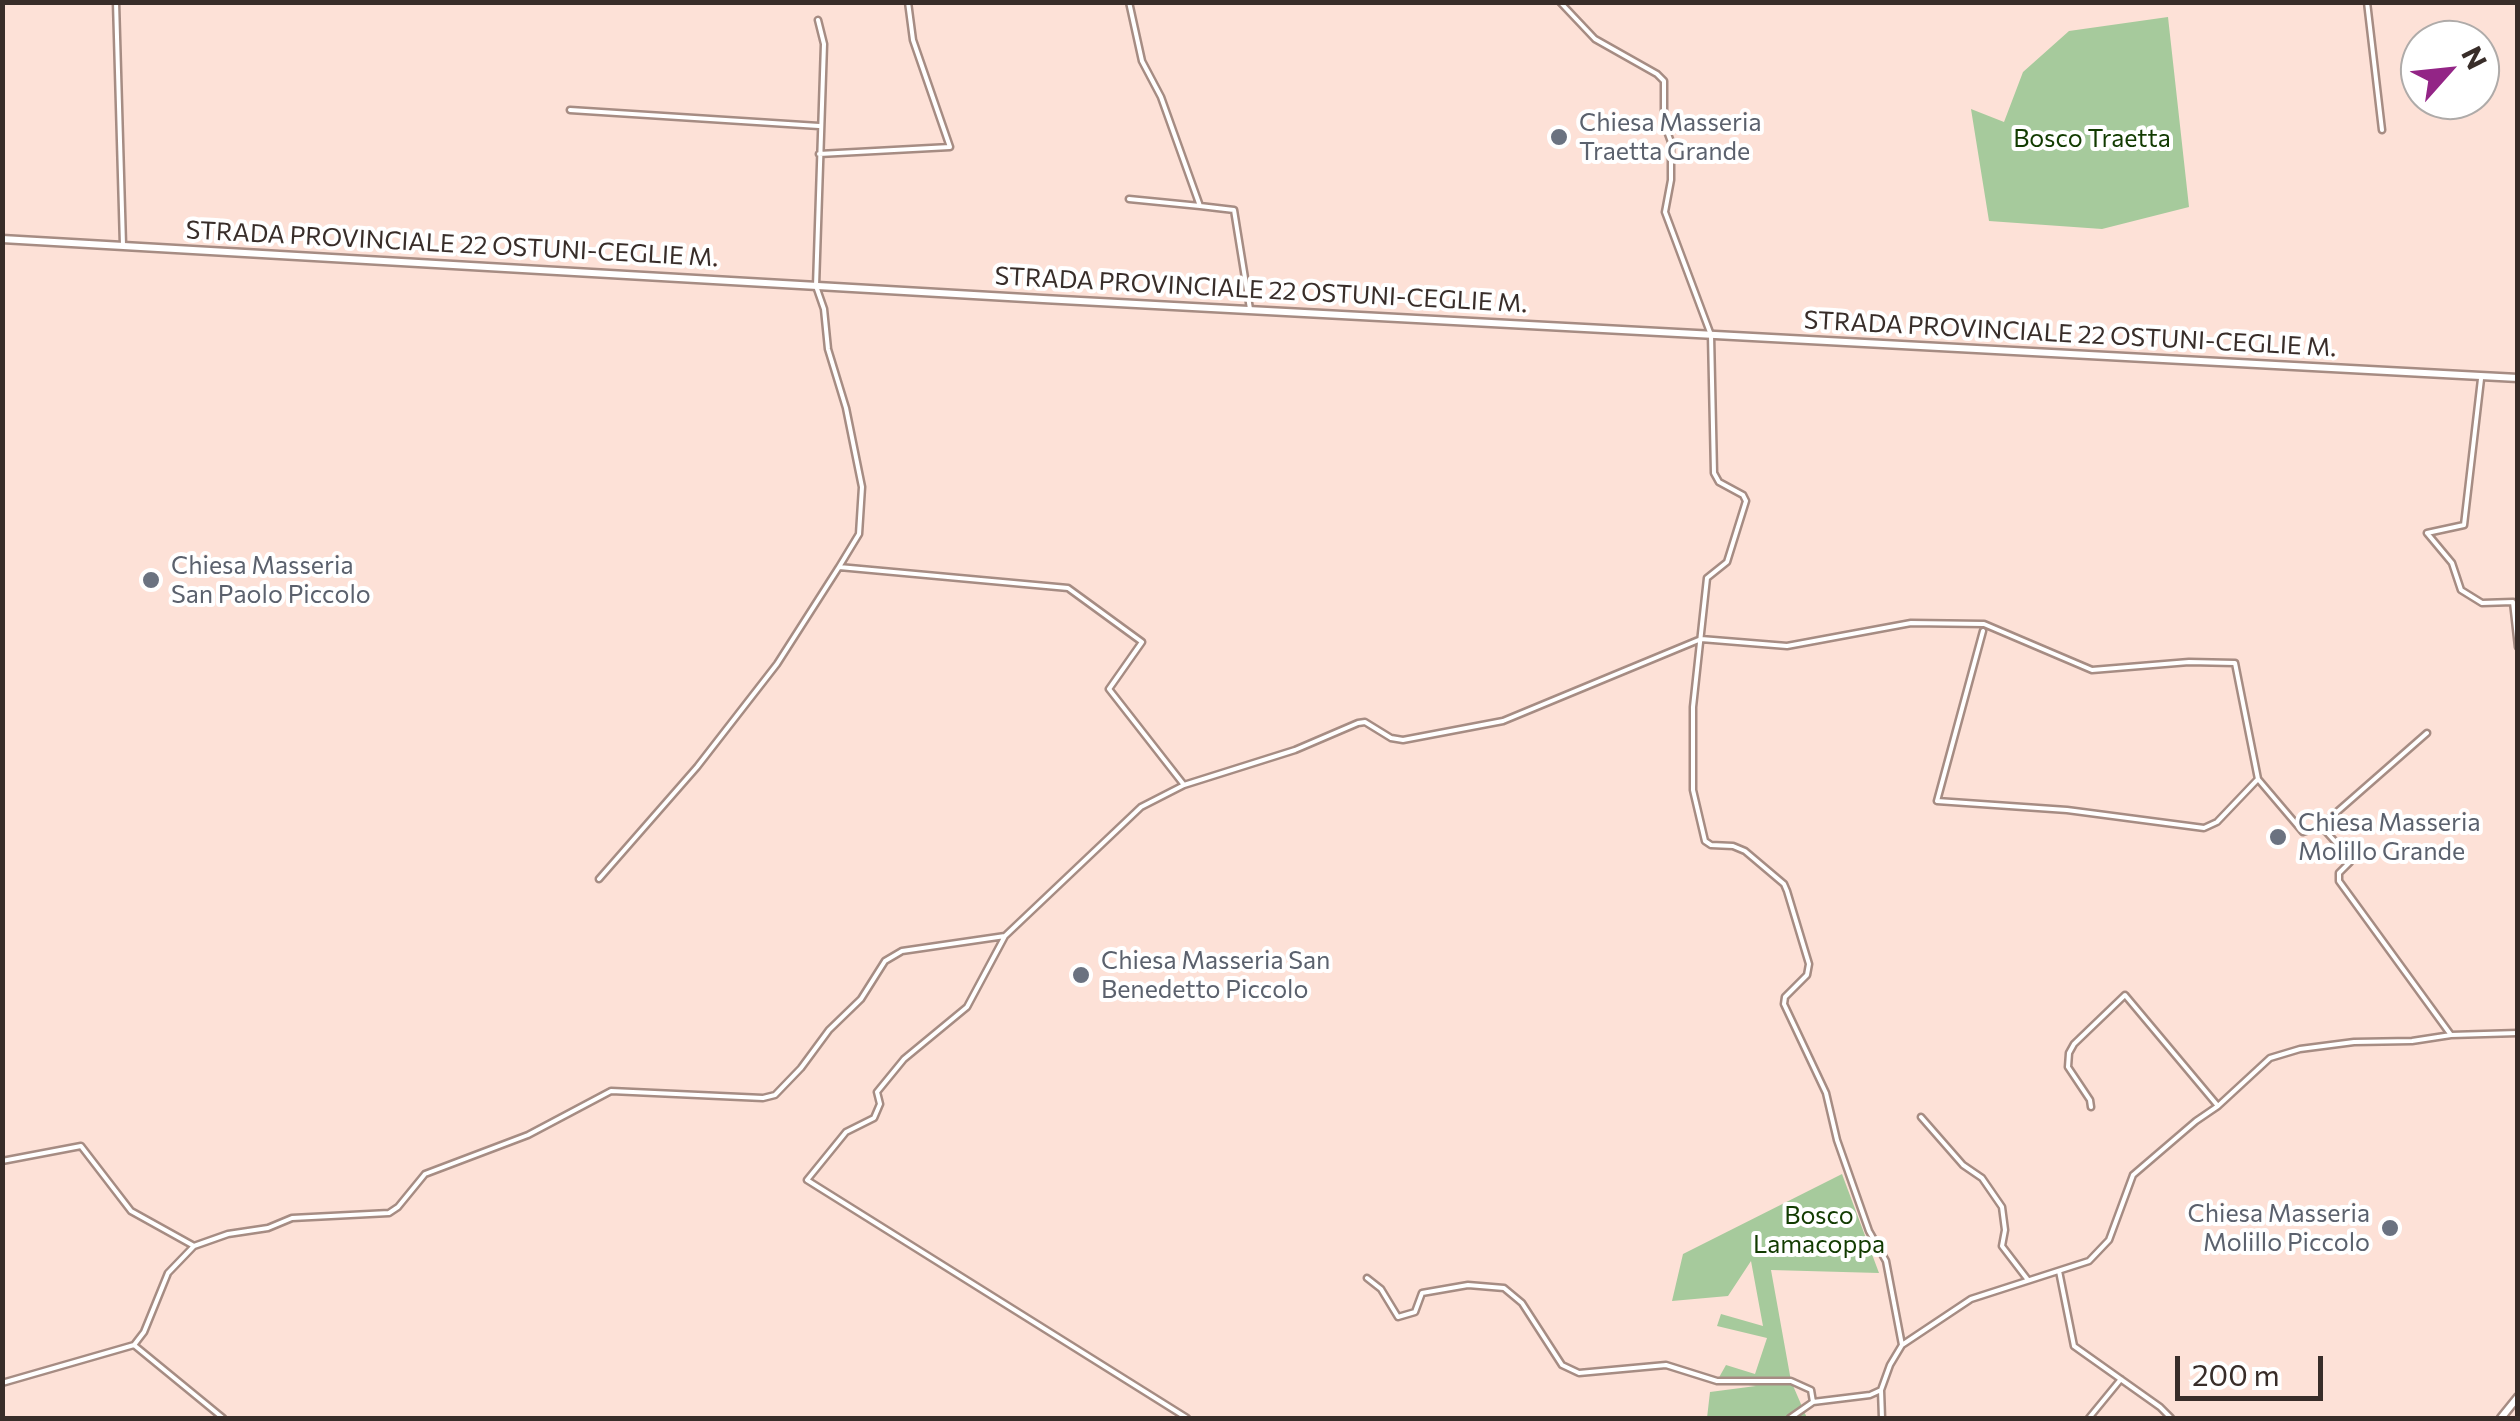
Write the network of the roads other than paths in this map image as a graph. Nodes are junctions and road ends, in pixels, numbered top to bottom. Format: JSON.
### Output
{"nodes":[{"id":1,"x":116,"y":2,"type":"edge"},
{"id":2,"x":908,"y":2,"type":"edge"},
{"id":3,"x":1129,"y":2,"type":"edge"},
{"id":4,"x":1560,"y":2,"type":"edge"},
{"id":5,"x":2367,"y":2,"type":"edge"},
{"id":6,"x":818,"y":20,"type":"dead end"},
{"id":7,"x":570,"y":110,"type":"dead end"},
{"id":8,"x":820,"y":126,"type":"junction"},
{"id":9,"x":2382,"y":130,"type":"dead end"},
{"id":10,"x":820,"y":154,"type":"junction"},
{"id":11,"x":1129,"y":199,"type":"dead end"},
{"id":12,"x":1200,"y":206,"type":"junction"},
{"id":13,"x":2,"y":239,"type":"edge"},
{"id":14,"x":123,"y":245,"type":"junction"},
{"id":15,"x":816,"y":286,"type":"junction"},
{"id":16,"x":1250,"y":309,"type":"junction"},
{"id":17,"x":1711,"y":335,"type":"junction"},
{"id":18,"x":2482,"y":376,"type":"junction"},
{"id":19,"x":2518,"y":378,"type":"edge"},
{"id":20,"x":839,"y":567,"type":"junction"},
{"id":21,"x":1982,"y":631,"type":"dead end"},
{"id":22,"x":1700,"y":640,"type":"junction"},
{"id":23,"x":2518,"y":646,"type":"edge"},
{"id":24,"x":2427,"y":733,"type":"dead end"},
{"id":25,"x":2258,"y":779,"type":"junction"},
{"id":26,"x":1184,"y":785,"type":"junction"},
{"id":27,"x":2321,"y":826,"type":"junction"},
{"id":28,"x":599,"y":879,"type":"dead end"},
{"id":29,"x":1005,"y":936,"type":"junction"},
{"id":30,"x":2518,"y":1033,"type":"edge"},
{"id":31,"x":2452,"y":1035,"type":"junction"},
{"id":32,"x":2218,"y":1106,"type":"junction"},
{"id":33,"x":2091,"y":1107,"type":"dead end"},
{"id":34,"x":1921,"y":1117,"type":"dead end"},
{"id":35,"x":2,"y":1161,"type":"edge"},
{"id":36,"x":194,"y":1246,"type":"junction"},
{"id":37,"x":2059,"y":1271,"type":"junction"},
{"id":38,"x":1368,"y":1278,"type":"dead end"},
{"id":39,"x":2028,"y":1280,"type":"junction"},
{"id":40,"x":1902,"y":1344,"type":"junction"},
{"id":41,"x":134,"y":1345,"type":"junction"},
{"id":42,"x":2120,"y":1379,"type":"junction"},
{"id":43,"x":2,"y":1383,"type":"edge"},
{"id":44,"x":1881,"y":1390,"type":"junction"},
{"id":45,"x":2518,"y":1398,"type":"edge"},
{"id":46,"x":1814,"y":1402,"type":"junction"},
{"id":47,"x":223,"y":1418,"type":"edge"},
{"id":48,"x":1186,"y":1418,"type":"edge"},
{"id":49,"x":1790,"y":1418,"type":"edge"},
{"id":50,"x":1882,"y":1418,"type":"edge"},
{"id":51,"x":2089,"y":1418,"type":"edge"},
{"id":52,"x":2171,"y":1418,"type":"edge"},
{"id":53,"x":2502,"y":1418,"type":"edge"}],
"edges":[{"from":1,"to":14,"type":"street"},
{"from":2,"to":10,"type":"street"},
{"from":3,"to":12,"type":"street"},
{"from":4,"to":17,"type":"street"},
{"from":5,"to":9,"type":"street"},
{"from":6,"to":8,"type":"street"},
{"from":7,"to":8,"type":"street"},
{"from":8,"to":10,"type":"street"},
{"from":10,"to":15,"type":"street"},
{"from":11,"to":12,"type":"street"},
{"from":12,"to":16,"type":"street"},
{"from":13,"to":14,"type":"main road","name":"STRADA PROVINCIALE 22 OSTUNI-CEGLIE M."},
{"from":14,"to":15,"type":"main road","name":"STRADA PROVINCIALE 22 OSTUNI-CEGLIE M."},
{"from":15,"to":16,"type":"main road","name":"STRADA PROVINCIALE 22 OSTUNI-CEGLIE M."},
{"from":15,"to":20,"type":"street"},
{"from":16,"to":17,"type":"main road","name":"STRADA PROVINCIALE 22 OSTUNI-CEGLIE M."},
{"from":17,"to":18,"type":"main road","name":"STRADA PROVINCIALE 22 OSTUNI-CEGLIE M."},
{"from":17,"to":22,"type":"street"},
{"from":18,"to":19,"type":"main road","name":"STRADA PROVINCIALE 22 OSTUNI-CEGLIE M."},
{"from":18,"to":23,"type":"street"},
{"from":20,"to":26,"type":"street"},
{"from":20,"to":28,"type":"street"},
{"from":21,"to":25,"type":"street"},
{"from":22,"to":25,"type":"street"},
{"from":22,"to":26,"type":"street"},
{"from":22,"to":40,"type":"street"},
{"from":24,"to":27,"type":"street"},
{"from":25,"to":27,"type":"street"},
{"from":26,"to":29,"type":"street"},
{"from":27,"to":31,"type":"street"},
{"from":29,"to":36,"type":"street"},
{"from":29,"to":48,"type":"street"},
{"from":30,"to":31,"type":"street"},
{"from":31,"to":32,"type":"street"},
{"from":32,"to":33,"type":"street"},
{"from":32,"to":37,"type":"street"},
{"from":34,"to":39,"type":"street"},
{"from":35,"to":36,"type":"street"},
{"from":36,"to":41,"type":"street"},
{"from":37,"to":39,"type":"street"},
{"from":37,"to":42,"type":"street"},
{"from":38,"to":46,"type":"street"},
{"from":39,"to":40,"type":"street"},
{"from":40,"to":44,"type":"street"},
{"from":41,"to":43,"type":"street"},
{"from":41,"to":47,"type":"street"},
{"from":42,"to":51,"type":"street"},
{"from":42,"to":52,"type":"street"},
{"from":44,"to":46,"type":"street"},
{"from":44,"to":50,"type":"street"},
{"from":45,"to":53,"type":"main road"},
{"from":46,"to":49,"type":"street"}]}
